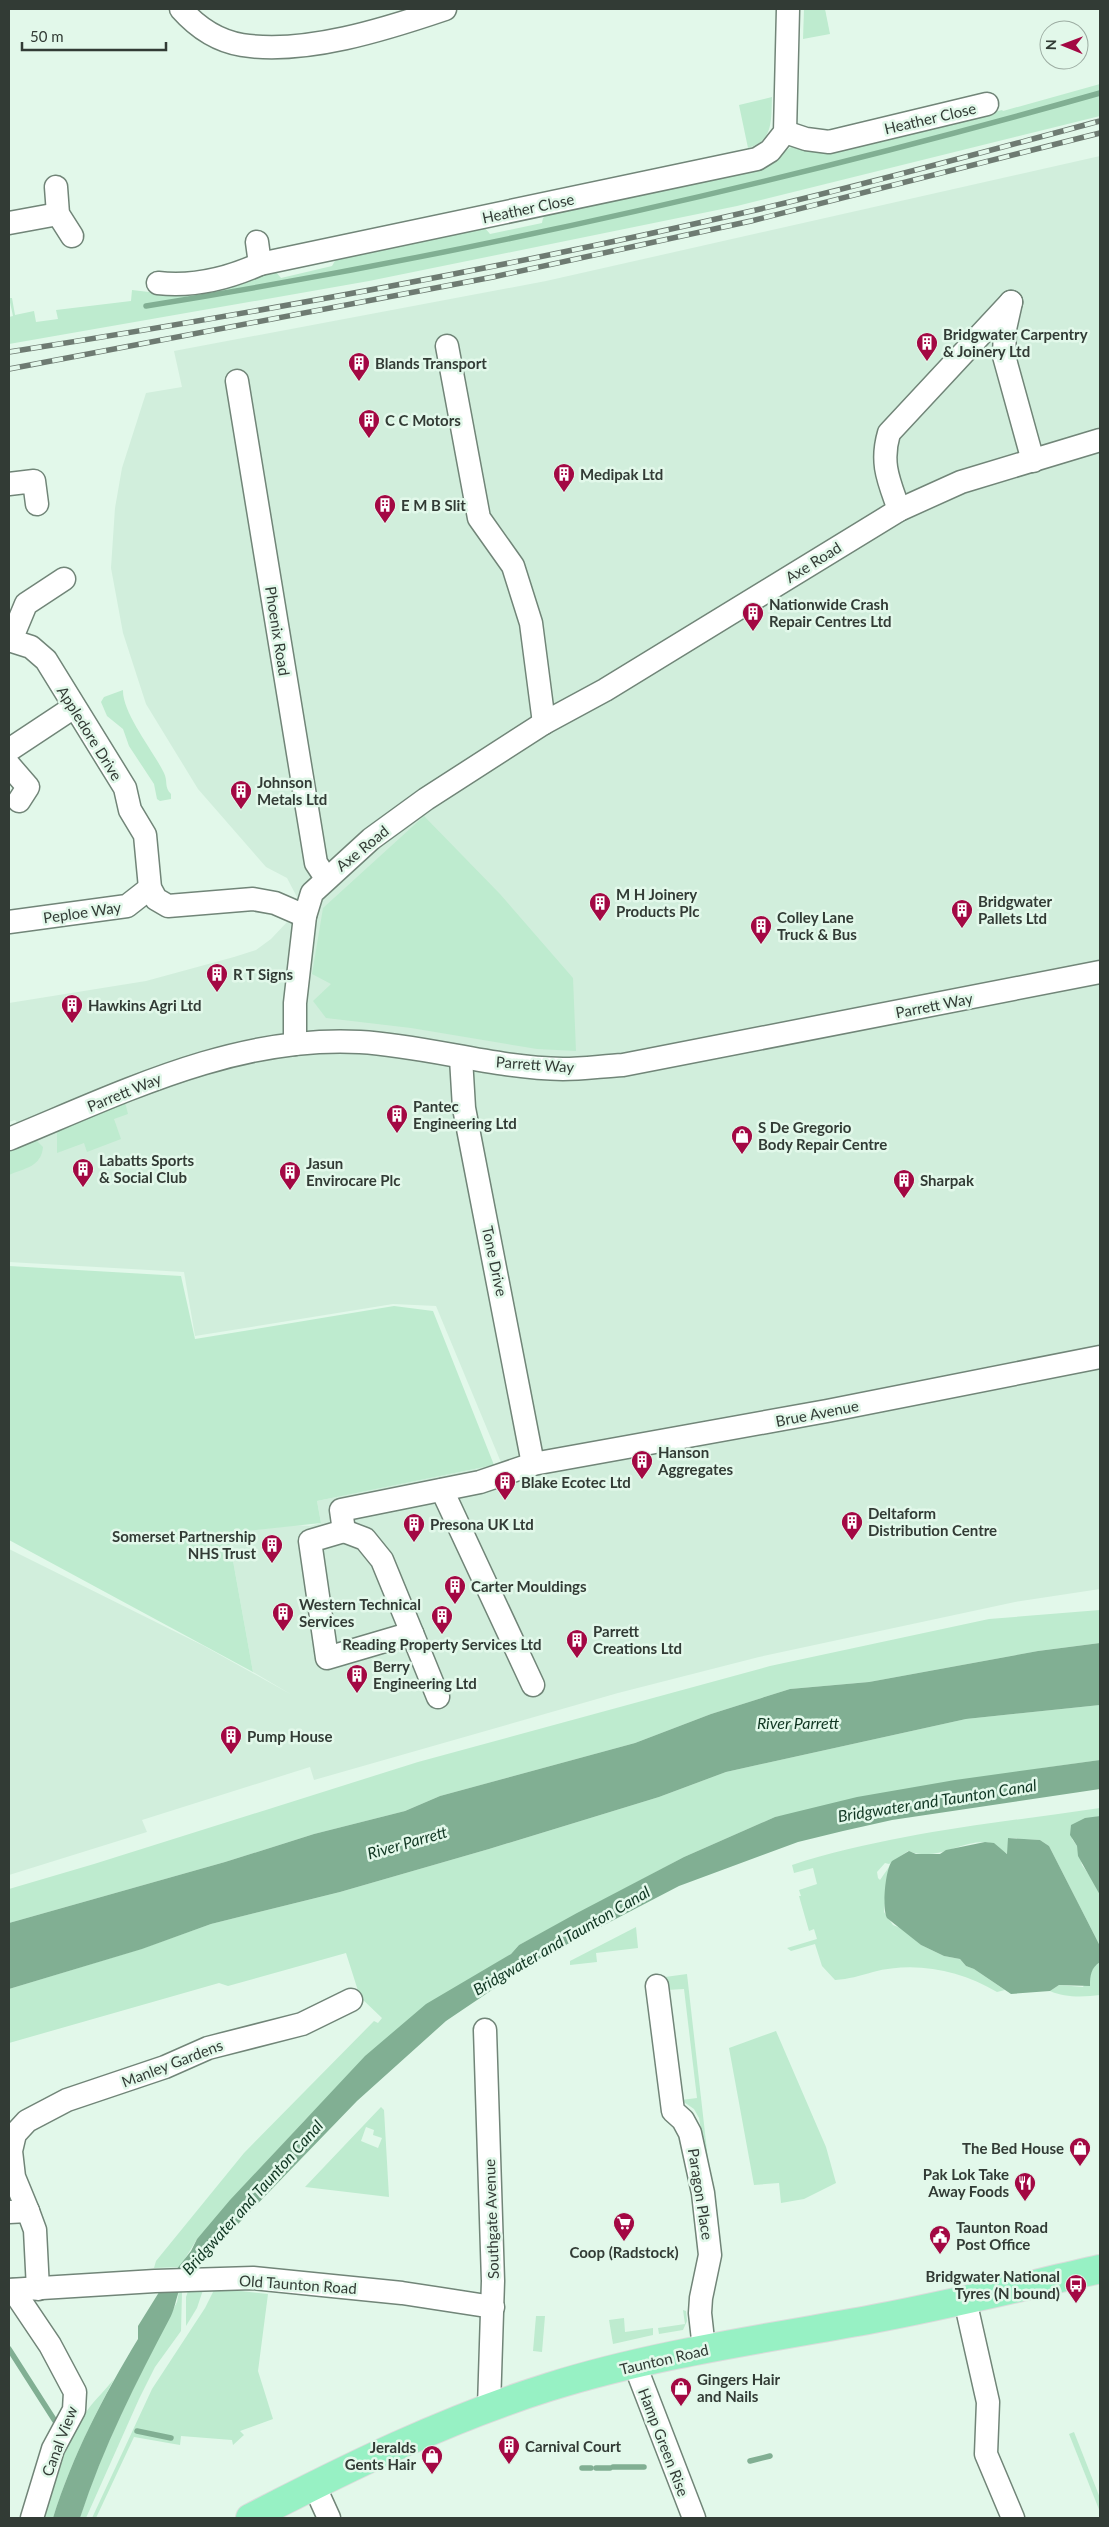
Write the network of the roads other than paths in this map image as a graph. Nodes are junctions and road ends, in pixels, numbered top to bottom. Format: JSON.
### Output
{"nodes":[{"id":1,"x":181,"y":9,"type":"edge"},
{"id":2,"x":445,"y":9,"type":"edge"},
{"id":3,"x":788,"y":9,"type":"edge"},
{"id":4,"x":987,"y":104,"type":"dead end"},
{"id":5,"x":785,"y":132,"type":"junction"},
{"id":6,"x":56,"y":187,"type":"dead end"},
{"id":7,"x":58,"y":214,"type":"junction"},
{"id":8,"x":9,"y":223,"type":"edge"},
{"id":9,"x":72,"y":236,"type":"dead end"},
{"id":10,"x":257,"y":242,"type":"dead end"},
{"id":11,"x":260,"y":264,"type":"junction"},
{"id":12,"x":158,"y":283,"type":"dead end"},
{"id":13,"x":447,"y":346,"type":"dead end"},
{"id":14,"x":237,"y":381,"type":"dead end"},
{"id":15,"x":1100,"y":440,"type":"edge"},
{"id":16,"x":1033,"y":461,"type":"junction"},
{"id":17,"x":9,"y":484,"type":"edge"},
{"id":18,"x":38,"y":504,"type":"dead end"},
{"id":19,"x":898,"y":510,"type":"junction"},
{"id":20,"x":64,"y":579,"type":"dead end"},
{"id":21,"x":10,"y":640,"type":"edge"},
{"id":22,"x":74,"y":707,"type":"junction"},
{"id":23,"x":544,"y":723,"type":"junction"},
{"id":24,"x":9,"y":750,"type":"edge"},
{"id":25,"x":9,"y":765,"type":"edge"},
{"id":26,"x":19,"y":801,"type":"dead end"},
{"id":27,"x":326,"y":878,"type":"junction"},
{"id":28,"x":150,"y":888,"type":"junction"},
{"id":29,"x":304,"y":916,"type":"junction"},
{"id":30,"x":9,"y":922,"type":"edge"},
{"id":31,"x":1100,"y":972,"type":"edge"},
{"id":32,"x":295,"y":1044,"type":"junction"},
{"id":33,"x":461,"y":1058,"type":"junction"},
{"id":34,"x":9,"y":1139,"type":"edge"},
{"id":35,"x":1100,"y":1357,"type":"edge"},
{"id":36,"x":533,"y":1464,"type":"junction"},
{"id":37,"x":442,"y":1490,"type":"junction"},
{"id":38,"x":344,"y":1531,"type":"junction"},
{"id":39,"x":412,"y":1633,"type":"junction"},
{"id":40,"x":533,"y":1685,"type":"dead end"},
{"id":41,"x":438,"y":1697,"type":"dead end"},
{"id":42,"x":657,"y":1986,"type":"dead end"},
{"id":43,"x":351,"y":2000,"type":"dead end"},
{"id":44,"x":485,"y":2030,"type":"dead end"},
{"id":45,"x":10,"y":2151,"type":"edge"},
{"id":46,"x":18,"y":2211,"type":"edge"},
{"id":47,"x":1100,"y":2269,"type":"edge"},
{"id":48,"x":38,"y":2288,"type":"junction"},
{"id":49,"x":11,"y":2290,"type":"edge"},
{"id":50,"x":964,"y":2300,"type":"junction"},
{"id":51,"x":493,"y":2307,"type":"junction"},
{"id":52,"x":704,"y":2349,"type":"junction"},
{"id":53,"x":635,"y":2364,"type":"junction"},
{"id":54,"x":75,"y":2392,"type":"joint"},
{"id":55,"x":489,"y":2407,"type":"junction"},
{"id":56,"x":314,"y":2486,"type":"junction"},
{"id":57,"x":32,"y":2518,"type":"edge"},
{"id":58,"x":250,"y":2518,"type":"edge"},
{"id":59,"x":329,"y":2518,"type":"edge"},
{"id":60,"x":694,"y":2518,"type":"edge"},
{"id":61,"x":1013,"y":2518,"type":"edge"}],
"edges":[{"from":1,"to":2,"type":"street"},
{"from":3,"to":5,"type":"street"},
{"from":4,"to":5,"type":"street","name":"Heather Close"},
{"from":5,"to":11,"type":"street","name":"Heather Close"},
{"from":6,"to":7,"type":"street"},
{"from":7,"to":8,"type":"street"},
{"from":7,"to":9,"type":"street"},
{"from":10,"to":11,"type":"street"},
{"from":11,"to":12,"type":"street","name":"Heather Close"},
{"from":13,"to":23,"type":"street"},
{"from":14,"to":27,"type":"street","name":"Phoenix Road"},
{"from":15,"to":16,"type":"street","name":"Axe Road"},
{"from":16,"to":19,"type":"street","name":"Axe Road"},
{"from":16,"to":19,"type":"street"},
{"from":17,"to":18,"type":"street"},
{"from":19,"to":23,"type":"street","name":"Axe Road"},
{"from":20,"to":21,"type":"street","name":"Appledore Drive"},
{"from":21,"to":22,"type":"street","name":"Appledore Drive"},
{"from":22,"to":24,"type":"street"},
{"from":22,"to":28,"type":"street","name":"Appledore Drive"},
{"from":23,"to":27,"type":"street","name":"Axe Road"},
{"from":25,"to":26,"type":"street"},
{"from":27,"to":29,"type":"street","name":"Axe Road"},
{"from":28,"to":29,"type":"street"},
{"from":28,"to":30,"type":"street","name":"Peploe Way"},
{"from":29,"to":32,"type":"street","name":"Axe Road"},
{"from":31,"to":33,"type":"street","name":"Parrett Way"},
{"from":32,"to":33,"type":"street","name":"Parrett Way"},
{"from":32,"to":34,"type":"street","name":"Parrett Way"},
{"from":33,"to":36,"type":"street","name":"Tone Drive"},
{"from":35,"to":36,"type":"street","name":"Brue Avenue"},
{"from":36,"to":37,"type":"street","name":"Brue Avenue"},
{"from":37,"to":38,"type":"street","name":"Brue Avenue"},
{"from":37,"to":40,"type":"street"},
{"from":38,"to":39,"type":"street"},
{"from":38,"to":39,"type":"street"},
{"from":39,"to":41,"type":"street"},
{"from":42,"to":52,"type":"street","name":"Paragon Place"},
{"from":43,"to":45,"type":"street","name":"Manley Gardens"},
{"from":44,"to":51,"type":"street","name":"Southgate Avenue"},
{"from":45,"to":46,"type":"street","name":"Manley Gardens"},
{"from":46,"to":48,"type":"street","name":"Manley Gardens"},
{"from":47,"to":50,"type":"main road","name":"Taunton Road"},
{"from":48,"to":49,"type":"street","name":"Old Taunton Road"},
{"from":48,"to":51,"type":"street","name":"Old Taunton Road"},
{"from":49,"to":54,"type":"street","name":"Old Taunton Road"},
{"from":50,"to":52,"type":"main road","name":"Taunton Road"},
{"from":50,"to":61,"type":"street"},
{"from":51,"to":55,"type":"street","name":"Southgate Avenue"},
{"from":52,"to":53,"type":"main road","name":"Taunton Road"},
{"from":53,"to":55,"type":"main road","name":"Taunton Road"},
{"from":53,"to":60,"type":"street","name":"Hamp Green Rise"},
{"from":54,"to":57,"type":"street","name":"Canal View"},
{"from":55,"to":56,"type":"main road","name":"Taunton Road"},
{"from":56,"to":58,"type":"main road","name":"Taunton Road"},
{"from":56,"to":59,"type":"street"}]}
